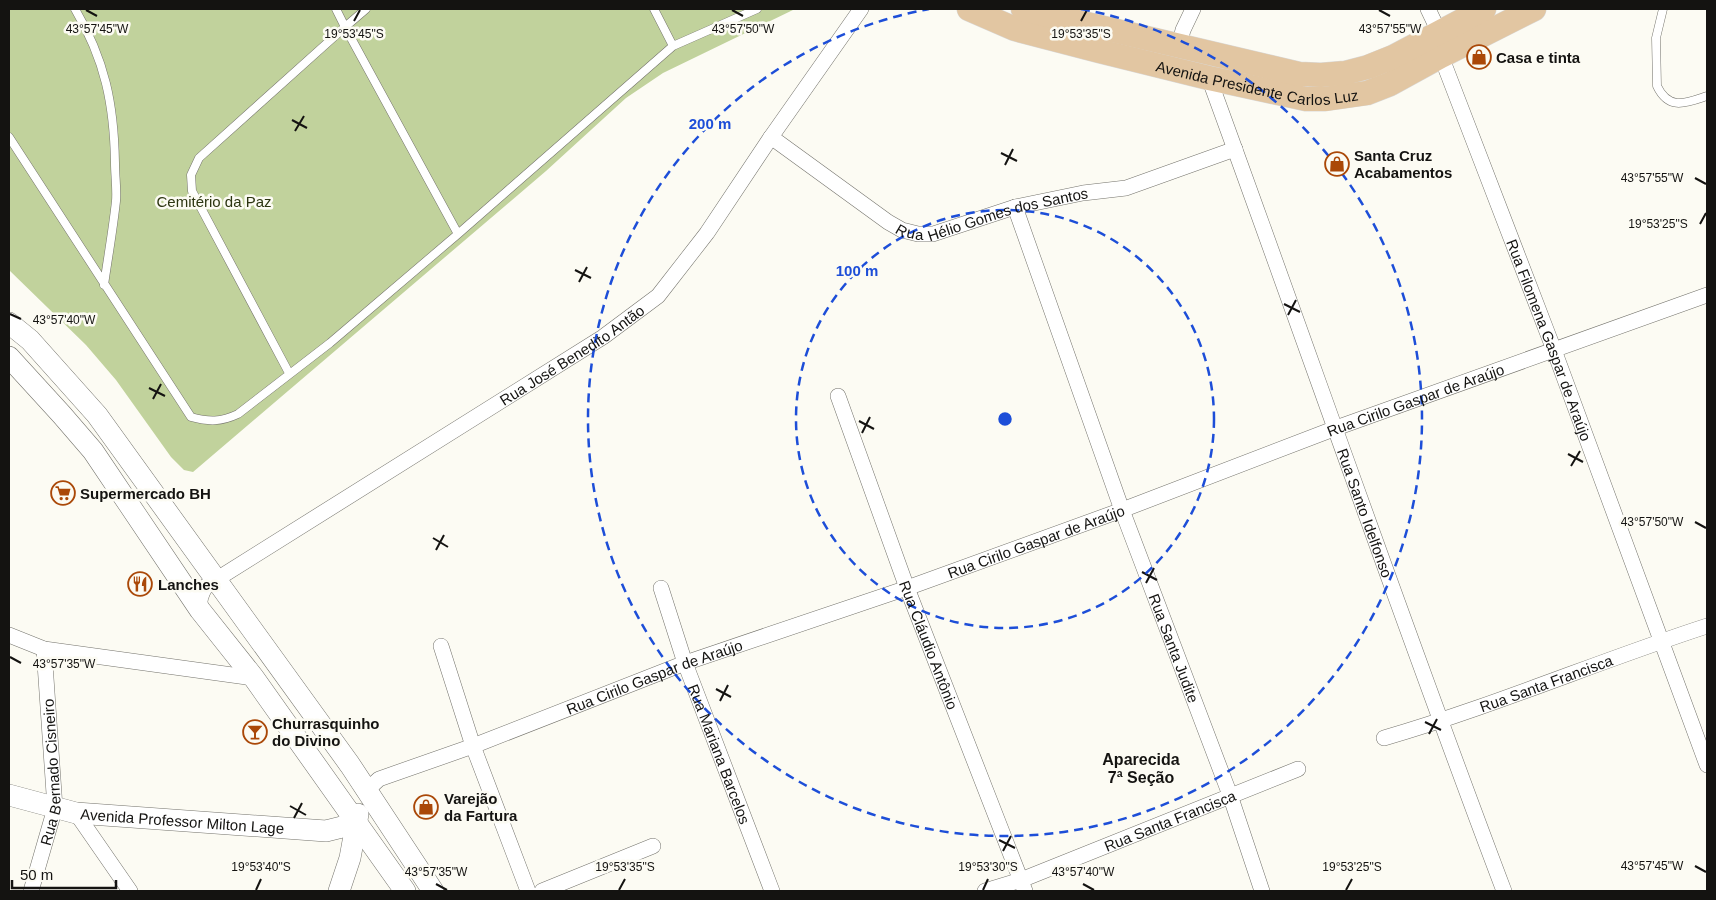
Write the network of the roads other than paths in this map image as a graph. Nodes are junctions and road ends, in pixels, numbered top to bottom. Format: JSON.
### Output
{"nodes":[{"id":1,"x":75,"y":9,"type":"edge"},
{"id":2,"x":336,"y":9,"type":"edge"},
{"id":3,"x":366,"y":9,"type":"edge"},
{"id":4,"x":654,"y":9,"type":"edge"},
{"id":5,"x":758,"y":9,"type":"edge"},
{"id":6,"x":862,"y":9,"type":"edge"},
{"id":7,"x":969,"y":9,"type":"edge"},
{"id":8,"x":1023,"y":9,"type":"edge"},
{"id":9,"x":1193,"y":9,"type":"edge"},
{"id":10,"x":1428,"y":9,"type":"edge"},
{"id":11,"x":1484,"y":9,"type":"edge"},
{"id":12,"x":1534,"y":9,"type":"edge"},
{"id":13,"x":1664,"y":9,"type":"edge"},
{"id":14,"x":1079,"y":16,"type":"edge"},
{"id":15,"x":345,"y":27,"type":"junction"},
{"id":16,"x":1439,"y":32,"type":"junction"},
{"id":17,"x":674,"y":46,"type":"junction"},
{"id":18,"x":1179,"y":46,"type":"junction"},
{"id":19,"x":1441,"y":56,"type":"junction"},
{"id":20,"x":1209,"y":78,"type":"junction"},
{"id":21,"x":1707,"y":96,"type":"edge"},
{"id":22,"x":9,"y":137,"type":"edge"},
{"id":23,"x":771,"y":137,"type":"junction"},
{"id":24,"x":1235,"y":149,"type":"junction"},
{"id":25,"x":1014,"y":207,"type":"junction"},
{"id":26,"x":458,"y":234,"type":"junction"},
{"id":27,"x":104,"y":285,"type":"junction"},
{"id":28,"x":1707,"y":296,"type":"edge"},
{"id":29,"x":9,"y":323,"type":"edge"},
{"id":30,"x":1554,"y":350,"type":"junction"},
{"id":31,"x":9,"y":357,"type":"edge"},
{"id":32,"x":289,"y":373,"type":"junction"},
{"id":33,"x":838,"y":396,"type":"dead end"},
{"id":34,"x":1336,"y":428,"type":"junction"},
{"id":35,"x":1122,"y":510,"type":"junction"},
{"id":36,"x":216,"y":580,"type":"junction"},
{"id":37,"x":661,"y":588,"type":"dead end"},
{"id":38,"x":907,"y":588,"type":"junction"},
{"id":39,"x":200,"y":610,"type":"junction"},
{"id":40,"x":1707,"y":626,"type":"edge"},
{"id":41,"x":9,"y":636,"type":"edge"},
{"id":42,"x":1662,"y":641,"type":"junction"},
{"id":43,"x":441,"y":646,"type":"dead end"},
{"id":44,"x":44,"y":649,"type":"junction"},
{"id":45,"x":685,"y":663,"type":"junction"},
{"id":46,"x":254,"y":678,"type":"junction"},
{"id":47,"x":1440,"y":722,"type":"junction"},
{"id":48,"x":1384,"y":738,"type":"dead end"},
{"id":49,"x":473,"y":746,"type":"junction"},
{"id":50,"x":1707,"y":765,"type":"edge"},
{"id":51,"x":1298,"y":769,"type":"dead end"},
{"id":52,"x":367,"y":790,"type":"junction"},
{"id":53,"x":9,"y":795,"type":"edge"},
{"id":54,"x":1230,"y":795,"type":"junction"},
{"id":55,"x":55,"y":808,"type":"junction"},
{"id":56,"x":76,"y":813,"type":"junction"},
{"id":57,"x":356,"y":820,"type":"junction"},
{"id":58,"x":653,"y":846,"type":"dead end"},
{"id":59,"x":1023,"y":886,"type":"edge"},
{"id":60,"x":31,"y":891,"type":"edge"},
{"id":61,"x":130,"y":891,"type":"edge"},
{"id":62,"x":340,"y":891,"type":"edge"},
{"id":63,"x":406,"y":891,"type":"edge"},
{"id":64,"x":433,"y":891,"type":"edge"},
{"id":65,"x":528,"y":891,"type":"edge"},
{"id":66,"x":542,"y":891,"type":"edge"},
{"id":67,"x":772,"y":891,"type":"edge"},
{"id":68,"x":985,"y":891,"type":"edge"},
{"id":69,"x":1262,"y":891,"type":"edge"},
{"id":70,"x":1504,"y":891,"type":"edge"}],
"edges":[{"from":1,"to":27,"type":"lane"},
{"from":2,"to":15,"type":"lane"},
{"from":3,"to":15,"type":"lane"},
{"from":4,"to":17,"type":"lane"},
{"from":5,"to":17,"type":"lane"},
{"from":6,"to":23,"type":"street","name":"Rua José Benedito Antão"},
{"from":7,"to":20,"type":"main road","name":"Avenida Presidente Carlos Luz"},
{"from":8,"to":14,"type":"main road","name":"Avenida Presidente Carlos Luz"},
{"from":9,"to":18,"type":"street"},
{"from":10,"to":16,"type":"street"},
{"from":11,"to":16,"type":"main road","name":"Avenida Presidente Carlos Luz"},
{"from":12,"to":19,"type":"main road","name":"Avenida Presidente Carlos Luz"},
{"from":13,"to":21,"type":"lane"},
{"from":14,"to":18,"type":"main road","name":"Avenida Presidente Carlos Luz"},
{"from":15,"to":26,"type":"lane"},
{"from":15,"to":32,"type":"lane"},
{"from":16,"to":18,"type":"main road","name":"Avenida Presidente Carlos Luz"},
{"from":17,"to":26,"type":"lane"},
{"from":19,"to":20,"type":"main road","name":"Avenida Presidente Carlos Luz"},
{"from":19,"to":30,"type":"street","name":"Rua Filomena Gaspar de Araújo"},
{"from":20,"to":24,"type":"street","name":"Rua Santo Idelfonso"},
{"from":22,"to":27,"type":"lane"},
{"from":23,"to":25,"type":"street","name":"Rua Hélio Gomes dos Santos"},
{"from":23,"to":36,"type":"street","name":"Rua José Benedito Antão"},
{"from":24,"to":25,"type":"street","name":"Rua Hélio Gomes dos Santos"},
{"from":24,"to":34,"type":"street","name":"Rua Santo Idelfonso"},
{"from":25,"to":35,"type":"street","name":"Rua Santa Judite"},
{"from":26,"to":32,"type":"lane"},
{"from":27,"to":32,"type":"lane"},
{"from":28,"to":30,"type":"street","name":"Rua Cirilo Gaspar de Araújo"},
{"from":29,"to":36,"type":"main road"},
{"from":30,"to":34,"type":"street","name":"Rua Cirilo Gaspar de Araújo"},
{"from":30,"to":42,"type":"street","name":"Rua Filomena Gaspar de Araújo"},
{"from":31,"to":39,"type":"main road"},
{"from":33,"to":38,"type":"street","name":"Rua Cláudio Antônio"},
{"from":34,"to":35,"type":"street","name":"Rua Cirilo Gaspar de Araújo"},
{"from":34,"to":47,"type":"street","name":"Rua Santo Idelfonso"},
{"from":35,"to":38,"type":"street","name":"Rua Cirilo Gaspar de Araújo"},
{"from":35,"to":54,"type":"street","name":"Rua Santa Judite"},
{"from":36,"to":39,"type":"street","name":"Rua José Benedito Antão"},
{"from":36,"to":52,"type":"main road"},
{"from":37,"to":45,"type":"street","name":"Rua Mariana Barcelos"},
{"from":38,"to":45,"type":"street","name":"Rua Cirilo Gaspar de Araújo"},
{"from":38,"to":59,"type":"street","name":"Rua Cláudio Antônio"},
{"from":39,"to":46,"type":"main road"},
{"from":40,"to":42,"type":"street","name":"Rua Santa Francisca"},
{"from":41,"to":44,"type":"street"},
{"from":42,"to":47,"type":"street","name":"Rua Santa Francisca"},
{"from":42,"to":50,"type":"street","name":"Rua Filomena Gaspar de Araújo"},
{"from":43,"to":49,"type":"street"},
{"from":44,"to":46,"type":"street"},
{"from":44,"to":55,"type":"street","name":"Rua Bernado Cisneiro"},
{"from":45,"to":49,"type":"street","name":"Rua Cirilo Gaspar de Araújo"},
{"from":45,"to":67,"type":"street","name":"Rua Mariana Barcelos"},
{"from":46,"to":57,"type":"main road"},
{"from":47,"to":48,"type":"street","name":"Rua Santa Francisca"},
{"from":47,"to":70,"type":"street","name":"Rua Santo Idelfonso"},
{"from":49,"to":52,"type":"street","name":"Rua Cirilo Gaspar de Araújo"},
{"from":49,"to":65,"type":"street"},
{"from":51,"to":54,"type":"street","name":"Rua Santa Francisca"},
{"from":52,"to":57,"type":"main road"},
{"from":52,"to":64,"type":"main road"},
{"from":53,"to":55,"type":"main road","name":"Avenida Professor Milton Lage"},
{"from":54,"to":59,"type":"street","name":"Rua Santa Francisca"},
{"from":54,"to":69,"type":"street","name":"Rua Santa Judite"},
{"from":55,"to":56,"type":"main road","name":"Avenida Professor Milton Lage"},
{"from":55,"to":60,"type":"street","name":"Rua Bernado Cisneiro"},
{"from":56,"to":57,"type":"main road","name":"Avenida Professor Milton Lage"},
{"from":56,"to":61,"type":"street"},
{"from":57,"to":62,"type":"main road"},
{"from":57,"to":63,"type":"main road"},
{"from":58,"to":66,"type":"street"},
{"from":59,"to":68,"type":"street","name":"Rua Santa Francisca"}]}
